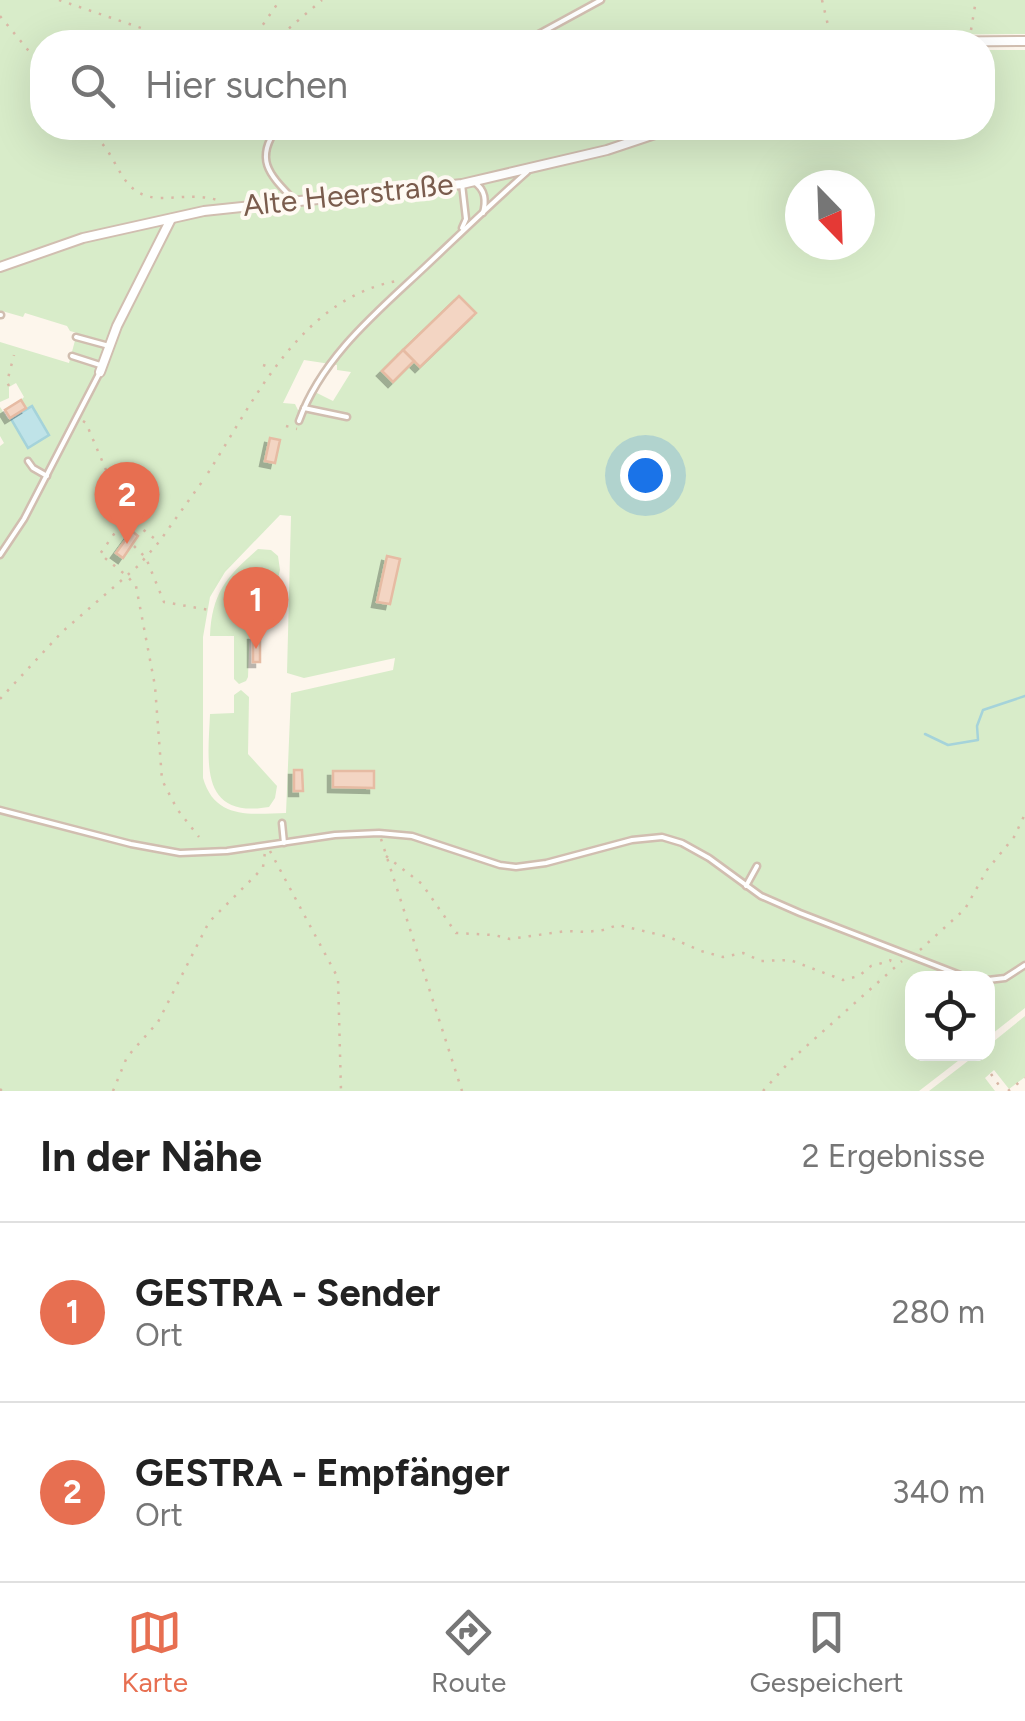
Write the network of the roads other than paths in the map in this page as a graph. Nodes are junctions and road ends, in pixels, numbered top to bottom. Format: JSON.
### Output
{"nodes":[{"id":1,"x":602,"y":0,"type":"edge"},
{"id":2,"x":546,"y":30,"type":"edge"},
{"id":3,"x":1025,"y":41,"type":"edge"},
{"id":4,"x":995,"y":42,"type":"edge"},
{"id":5,"x":269,"y":140,"type":"edge"},
{"id":6,"x":638,"y":140,"type":"edge"},
{"id":7,"x":533,"y":168,"type":"junction"},
{"id":8,"x":472,"y":181,"type":"junction"},
{"id":9,"x":462,"y":184,"type":"junction"},
{"id":10,"x":294,"y":200,"type":"junction"},
{"id":11,"x":483,"y":214,"type":"junction"},
{"id":12,"x":170,"y":219,"type":"junction"},
{"id":13,"x":460,"y":232,"type":"junction"},
{"id":14,"x":0,"y":267,"type":"edge"},
{"id":15,"x":118,"y":294,"type":"dead end"},
{"id":16,"x":130,"y":301,"type":"junction"},
{"id":17,"x":76,"y":337,"type":"dead end"},
{"id":18,"x":108,"y":346,"type":"junction"},
{"id":19,"x":72,"y":356,"type":"dead end"},
{"id":20,"x":101,"y":369,"type":"junction"},
{"id":21,"x":304,"y":408,"type":"junction"},
{"id":22,"x":347,"y":417,"type":"dead end"},
{"id":23,"x":299,"y":421,"type":"dead end"},
{"id":24,"x":28,"y":461,"type":"dead end"},
{"id":25,"x":46,"y":476,"type":"junction"},
{"id":26,"x":0,"y":556,"type":"edge"},
{"id":27,"x":0,"y":810,"type":"edge"},
{"id":28,"x":282,"y":823,"type":"dead end"},
{"id":29,"x":284,"y":843,"type":"junction"},
{"id":30,"x":758,"y":866,"type":"dead end"},
{"id":31,"x":746,"y":886,"type":"junction"},
{"id":32,"x":1025,"y":965,"type":"edge"},
{"id":33,"x":949,"y":971,"type":"edge"},
{"id":34,"x":995,"y":979,"type":"edge"}],
"edges":[{"from":1,"to":2,"type":"lane"},
{"from":3,"to":4,"type":"street"},
{"from":5,"to":10,"type":"lane"},
{"from":6,"to":7,"type":"street","name":"Alte Heerstraße"},
{"from":7,"to":8,"type":"street","name":"Alte Heerstraße"},
{"from":7,"to":11,"type":"lane"},
{"from":8,"to":9,"type":"street","name":"Alte Heerstraße"},
{"from":8,"to":11,"type":"lane"},
{"from":9,"to":10,"type":"street","name":"Alte Heerstraße"},
{"from":9,"to":13,"type":"lane"},
{"from":10,"to":12,"type":"street","name":"Alte Heerstraße"},
{"from":11,"to":13,"type":"lane"},
{"from":12,"to":14,"type":"street","name":"Alte Heerstraße"},
{"from":12,"to":16,"type":"street"},
{"from":13,"to":21,"type":"lane"},
{"from":15,"to":16,"type":"lane"},
{"from":16,"to":18,"type":"street"},
{"from":17,"to":18,"type":"lane"},
{"from":18,"to":20,"type":"street"},
{"from":19,"to":20,"type":"lane"},
{"from":20,"to":25,"type":"lane"},
{"from":21,"to":22,"type":"lane"},
{"from":21,"to":23,"type":"lane"},
{"from":24,"to":25,"type":"lane"},
{"from":25,"to":26,"type":"lane"},
{"from":27,"to":29,"type":"lane"},
{"from":28,"to":29,"type":"lane"},
{"from":29,"to":31,"type":"lane"},
{"from":30,"to":31,"type":"lane"},
{"from":31,"to":33,"type":"lane"},
{"from":32,"to":34,"type":"lane"}]}
